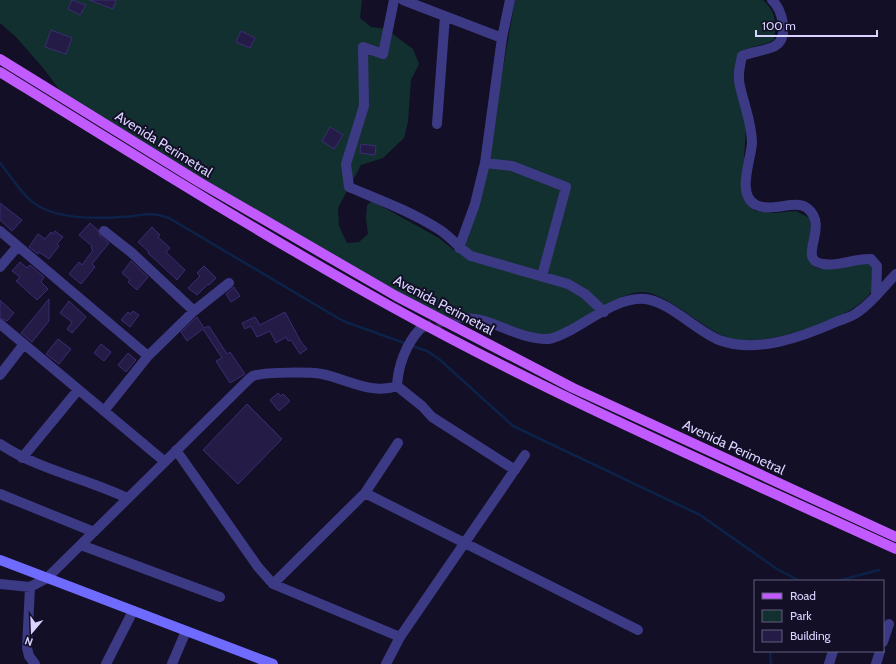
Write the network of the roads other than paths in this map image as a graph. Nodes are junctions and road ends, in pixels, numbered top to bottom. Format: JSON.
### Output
{"nodes":[{"id":1,"x":394,"y":0,"type":"edge"},
{"id":2,"x":403,"y":0,"type":"edge"},
{"id":3,"x":510,"y":0,"type":"edge"},
{"id":4,"x":772,"y":0,"type":"edge"},
{"id":5,"x":445,"y":16,"type":"junction"},
{"id":6,"x":502,"y":38,"type":"junction"},
{"id":7,"x":0,"y":59,"type":"edge"},
{"id":8,"x":0,"y":72,"type":"edge"},
{"id":9,"x":437,"y":124,"type":"dead end"},
{"id":10,"x":485,"y":162,"type":"junction"},
{"id":11,"x":0,"y":231,"type":"edge"},
{"id":12,"x":104,"y":231,"type":"dead end"},
{"id":13,"x":18,"y":246,"type":"junction"},
{"id":14,"x":459,"y":248,"type":"junction"},
{"id":15,"x":0,"y":267,"type":"edge"},
{"id":16,"x":896,"y":274,"type":"edge"},
{"id":17,"x":542,"y":276,"type":"junction"},
{"id":18,"x":229,"y":283,"type":"dead end"},
{"id":19,"x":876,"y":296,"type":"junction"},
{"id":20,"x":194,"y":311,"type":"junction"},
{"id":21,"x":604,"y":312,"type":"junction"},
{"id":22,"x":459,"y":317,"type":"tunnel mouth"},
{"id":23,"x":0,"y":324,"type":"edge"},
{"id":24,"x":420,"y":329,"type":"tunnel mouth"},
{"id":25,"x":24,"y":344,"type":"junction"},
{"id":26,"x":148,"y":356,"type":"junction"},
{"id":27,"x":0,"y":375,"type":"edge"},
{"id":28,"x":397,"y":386,"type":"junction"},
{"id":29,"x":78,"y":390,"type":"junction"},
{"id":30,"x":104,"y":411,"type":"junction"},
{"id":31,"x":398,"y":443,"type":"dead end"},
{"id":32,"x":0,"y":444,"type":"edge"},
{"id":33,"x":176,"y":450,"type":"junction"},
{"id":34,"x":525,"y":455,"type":"dead end"},
{"id":35,"x":22,"y":458,"type":"junction"},
{"id":36,"x":164,"y":462,"type":"junction"},
{"id":37,"x":515,"y":470,"type":"junction"},
{"id":38,"x":365,"y":493,"type":"junction"},
{"id":39,"x":0,"y":494,"type":"edge"},
{"id":40,"x":127,"y":498,"type":"junction"},
{"id":41,"x":94,"y":532,"type":"junction"},
{"id":42,"x":896,"y":537,"type":"edge"},
{"id":43,"x":464,"y":544,"type":"junction"},
{"id":44,"x":81,"y":545,"type":"junction"},
{"id":45,"x":896,"y":549,"type":"edge"},
{"id":46,"x":0,"y":560,"type":"edge"},
{"id":47,"x":47,"y":578,"type":"junction"},
{"id":48,"x":0,"y":584,"type":"edge"},
{"id":49,"x":273,"y":584,"type":"junction"},
{"id":50,"x":30,"y":587,"type":"junction"},
{"id":51,"x":220,"y":597,"type":"dead end"},
{"id":52,"x":133,"y":611,"type":"junction"},
{"id":53,"x":889,"y":624,"type":"dead end"},
{"id":54,"x":638,"y":630,"type":"dead end"},
{"id":55,"x":186,"y":631,"type":"junction"},
{"id":56,"x":400,"y":637,"type":"junction"},
{"id":57,"x":884,"y":639,"type":"edge"},
{"id":58,"x":833,"y":652,"type":"edge"},
{"id":59,"x":880,"y":652,"type":"edge"},
{"id":60,"x":35,"y":664,"type":"edge"},
{"id":61,"x":106,"y":664,"type":"edge"},
{"id":62,"x":172,"y":664,"type":"edge"},
{"id":63,"x":272,"y":664,"type":"edge"},
{"id":64,"x":386,"y":664,"type":"edge"},
{"id":65,"x":829,"y":664,"type":"edge"},
{"id":66,"x":876,"y":664,"type":"edge"}],
"edges":[{"from":1,"to":14,"type":"street"},
{"from":2,"to":5,"type":"street"},
{"from":3,"to":6,"type":"street"},
{"from":4,"to":19,"type":"street"},
{"from":5,"to":6,"type":"street"},
{"from":5,"to":9,"type":"street"},
{"from":6,"to":10,"type":"street"},
{"from":7,"to":42,"type":"main road","name":"Avenida Perimetral"},
{"from":8,"to":45,"type":"main road","name":"Avenida Perimetral"},
{"from":10,"to":14,"type":"street"},
{"from":10,"to":17,"type":"street"},
{"from":11,"to":13,"type":"street"},
{"from":12,"to":20,"type":"street"},
{"from":13,"to":15,"type":"street"},
{"from":13,"to":26,"type":"street"},
{"from":14,"to":17,"type":"street"},
{"from":16,"to":19,"type":"street"},
{"from":17,"to":21,"type":"street"},
{"from":18,"to":20,"type":"street"},
{"from":19,"to":21,"type":"street"},
{"from":20,"to":26,"type":"street"},
{"from":21,"to":22,"type":"street"},
{"from":23,"to":25,"type":"street"},
{"from":24,"to":28,"type":"street"},
{"from":25,"to":27,"type":"street"},
{"from":25,"to":29,"type":"street"},
{"from":26,"to":30,"type":"street"},
{"from":28,"to":33,"type":"street"},
{"from":28,"to":37,"type":"street"},
{"from":29,"to":30,"type":"street"},
{"from":29,"to":35,"type":"street"},
{"from":30,"to":36,"type":"street"},
{"from":31,"to":38,"type":"street"},
{"from":32,"to":35,"type":"street"},
{"from":33,"to":36,"type":"street"},
{"from":33,"to":49,"type":"street"},
{"from":34,"to":37,"type":"street"},
{"from":35,"to":40,"type":"street"},
{"from":36,"to":40,"type":"street"},
{"from":37,"to":43,"type":"street"},
{"from":38,"to":43,"type":"street"},
{"from":38,"to":49,"type":"street"},
{"from":39,"to":41,"type":"street"},
{"from":40,"to":41,"type":"street"},
{"from":41,"to":44,"type":"street"},
{"from":43,"to":54,"type":"street"},
{"from":43,"to":56,"type":"street"},
{"from":44,"to":47,"type":"street"},
{"from":44,"to":51,"type":"street"},
{"from":46,"to":47,"type":"street"},
{"from":47,"to":50,"type":"street"},
{"from":47,"to":52,"type":"street"},
{"from":48,"to":50,"type":"street"},
{"from":49,"to":56,"type":"street"},
{"from":50,"to":60,"type":"street"},
{"from":52,"to":55,"type":"street"},
{"from":52,"to":61,"type":"street"},
{"from":53,"to":57,"type":"street"},
{"from":55,"to":62,"type":"street"},
{"from":55,"to":63,"type":"street"},
{"from":56,"to":64,"type":"street"},
{"from":58,"to":65,"type":"street"},
{"from":59,"to":66,"type":"street"}]}
